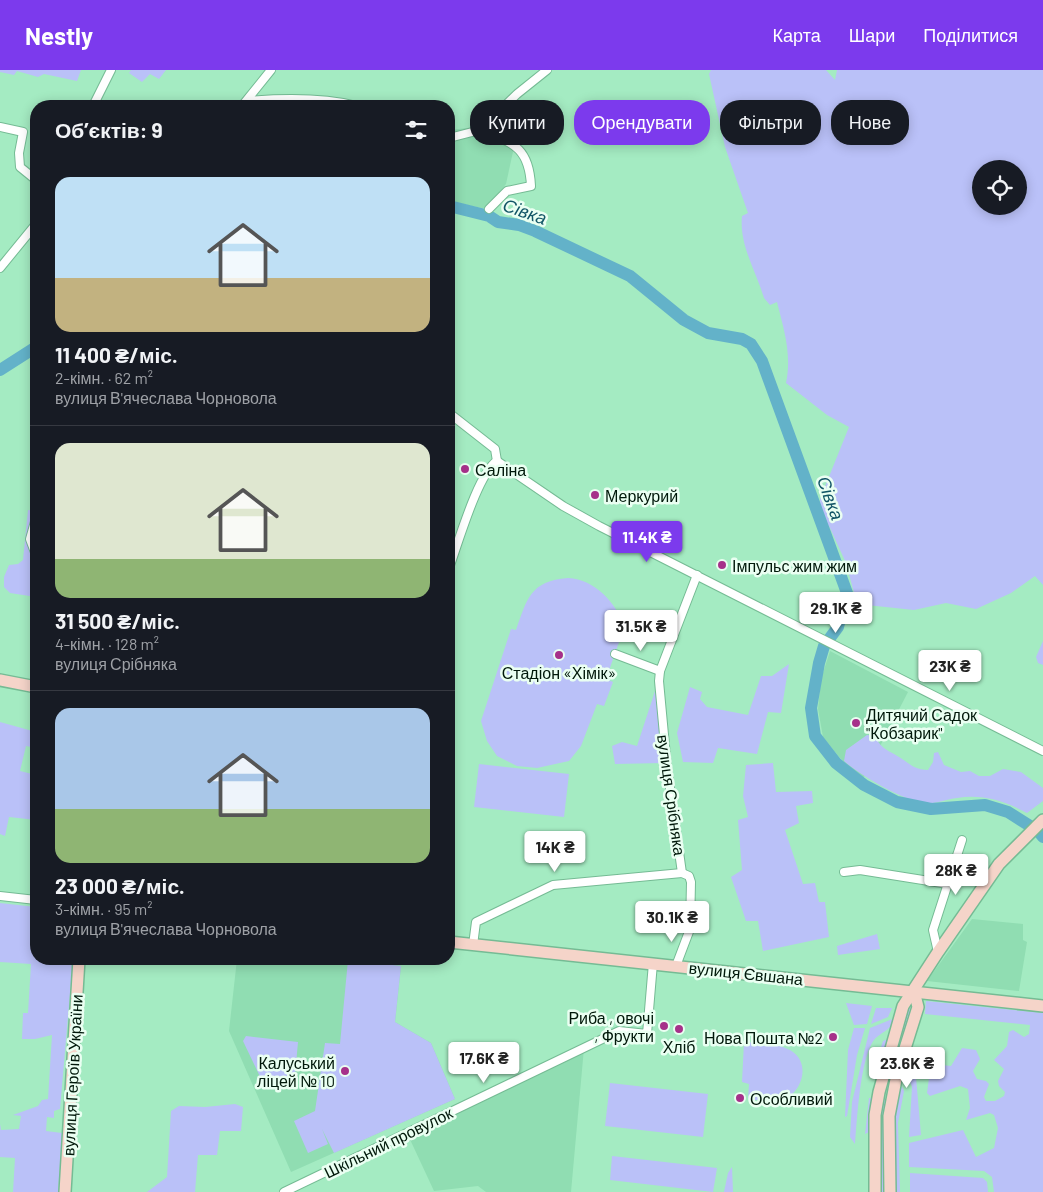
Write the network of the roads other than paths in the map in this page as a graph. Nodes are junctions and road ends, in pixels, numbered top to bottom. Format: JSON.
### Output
{"nodes":[{"id":1,"x":111,"y":70,"type":"edge"},
{"id":2,"x":271,"y":70,"type":"edge"},
{"id":3,"x":547,"y":70,"type":"edge"},
{"id":4,"x":96,"y":100,"type":"edge"},
{"id":5,"x":247,"y":100,"type":"edge"},
{"id":6,"x":266,"y":100,"type":"edge"},
{"id":7,"x":318,"y":100,"type":"edge"},
{"id":8,"x":510,"y":100,"type":"edge"},
{"id":9,"x":0,"y":127,"type":"edge"},
{"id":10,"x":470,"y":133,"type":"edge"},
{"id":11,"x":455,"y":136,"type":"edge"},
{"id":12,"x":516,"y":145,"type":"edge"},
{"id":13,"x":30,"y":175,"type":"edge"},
{"id":14,"x":489,"y":209,"type":"dead end"},
{"id":15,"x":30,"y":231,"type":"edge"},
{"id":16,"x":0,"y":268,"type":"edge"},
{"id":17,"x":455,"y":417,"type":"edge"},
{"id":18,"x":497,"y":461,"type":"junction"},
{"id":19,"x":455,"y":552,"type":"edge"},
{"id":20,"x":697,"y":575,"type":"junction"},
{"id":21,"x":615,"y":654,"type":"dead end"},
{"id":22,"x":660,"y":671,"type":"junction"},
{"id":23,"x":0,"y":680,"type":"edge"},
{"id":24,"x":30,"y":686,"type":"edge"},
{"id":25,"x":1043,"y":751,"type":"edge"},
{"id":26,"x":1043,"y":820,"type":"edge"},
{"id":27,"x":962,"y":840,"type":"dead end"},
{"id":28,"x":844,"y":872,"type":"dead end"},
{"id":29,"x":682,"y":873,"type":"junction"},
{"id":30,"x":948,"y":884,"type":"junction"},
{"id":31,"x":0,"y":896,"type":"edge"},
{"id":32,"x":30,"y":899,"type":"edge"},
{"id":33,"x":455,"y":943,"type":"edge"},
{"id":34,"x":473,"y":945,"type":"junction"},
{"id":35,"x":938,"y":952,"type":"junction"},
{"id":36,"x":653,"y":963,"type":"junction"},
{"id":37,"x":79,"y":965,"type":"edge"},
{"id":38,"x":676,"y":966,"type":"junction"},
{"id":39,"x":914,"y":991,"type":"junction"},
{"id":40,"x":1043,"y":1006,"type":"edge"},
{"id":41,"x":65,"y":1192,"type":"edge"},
{"id":42,"x":284,"y":1192,"type":"edge"},
{"id":43,"x":875,"y":1192,"type":"edge"},
{"id":44,"x":890,"y":1192,"type":"edge"}],
"edges":[{"from":1,"to":4,"type":"street"},
{"from":2,"to":5,"type":"street"},
{"from":3,"to":8,"type":"street"},
{"from":6,"to":7,"type":"street"},
{"from":9,"to":13,"type":"street"},
{"from":10,"to":11,"type":"street"},
{"from":12,"to":14,"type":"street"},
{"from":15,"to":16,"type":"street"},
{"from":17,"to":18,"type":"street"},
{"from":18,"to":19,"type":"street"},
{"from":18,"to":20,"type":"street"},
{"from":20,"to":22,"type":"street","name":"вулиця Срібняка"},
{"from":20,"to":25,"type":"street"},
{"from":21,"to":22,"type":"street"},
{"from":22,"to":29,"type":"street","name":"вулиця Срібняка"},
{"from":23,"to":24,"type":"main road"},
{"from":26,"to":35,"type":"main road"},
{"from":27,"to":30,"type":"street"},
{"from":28,"to":30,"type":"street"},
{"from":29,"to":34,"type":"street","name":"вулиця Срібняка"},
{"from":29,"to":38,"type":"street"},
{"from":30,"to":35,"type":"street"},
{"from":31,"to":32,"type":"street"},
{"from":33,"to":34,"type":"main road","name":"вулиця Євшана"},
{"from":34,"to":36,"type":"main road","name":"вулиця Євшана"},
{"from":35,"to":39,"type":"main road"},
{"from":36,"to":38,"type":"main road","name":"вулиця Євшана"},
{"from":36,"to":42,"type":"street","name":"Шкільний провулок"},
{"from":37,"to":41,"type":"main road","name":"вулиця Героїв України"},
{"from":38,"to":39,"type":"main road","name":"вулиця Євшана"},
{"from":39,"to":40,"type":"main road","name":"вулиця Євшана"},
{"from":39,"to":43,"type":"main road"},
{"from":39,"to":44,"type":"main road"}]}
